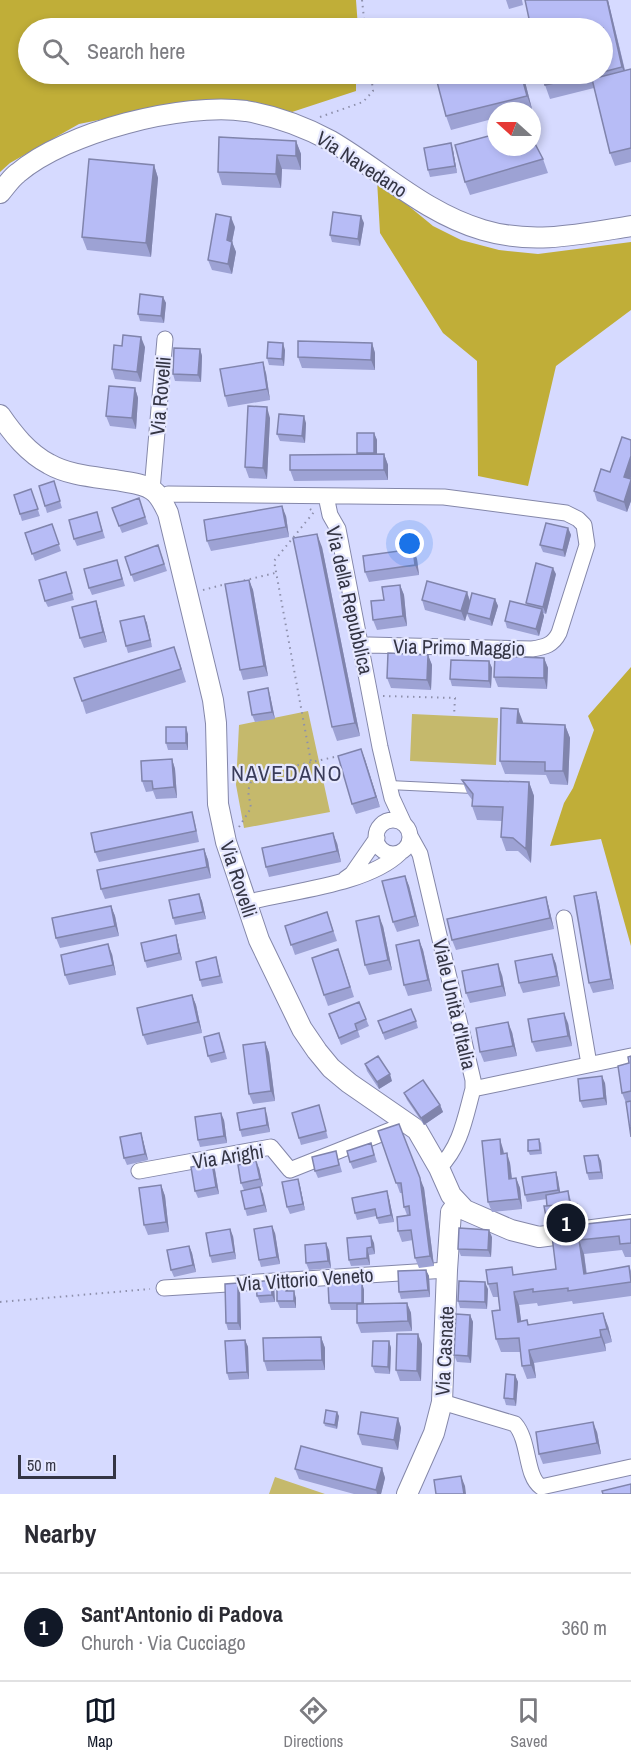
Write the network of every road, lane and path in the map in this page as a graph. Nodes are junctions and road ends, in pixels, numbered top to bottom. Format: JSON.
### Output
{"nodes":[{"id":1,"x":362,"y":0,"type":"edge"},
{"id":2,"x":364,"y":18,"type":"edge"},
{"id":3,"x":372,"y":84,"type":"edge"},
{"id":4,"x":295,"y":125,"type":"junction"},
{"id":5,"x":2,"y":194,"type":"edge"},
{"id":6,"x":631,"y":226,"type":"edge"},
{"id":7,"x":165,"y":339,"type":"dead end"},
{"id":8,"x":0,"y":415,"type":"edge"},
{"id":9,"x":156,"y":494,"type":"junction"},
{"id":10,"x":326,"y":496,"type":"junction"},
{"id":11,"x":306,"y":507,"type":"dead end"},
{"id":12,"x":275,"y":573,"type":"junction"},
{"id":13,"x":194,"y":592,"type":"dead end"},
{"id":14,"x":362,"y":646,"type":"junction"},
{"id":15,"x":371,"y":695,"type":"junction"},
{"id":16,"x":454,"y":716,"type":"dead end"},
{"id":17,"x":339,"y":756,"type":"edge"},
{"id":18,"x":311,"y":762,"type":"junction"},
{"id":19,"x":478,"y":789,"type":"edge"},
{"id":20,"x":390,"y":792,"type":"junction"},
{"id":21,"x":237,"y":816,"type":"dead end"},
{"id":22,"x":385,"y":822,"type":"junction"},
{"id":23,"x":239,"y":827,"type":"junction"},
{"id":24,"x":407,"y":830,"type":"junction"},
{"id":25,"x":376,"y":838,"type":"junction"},
{"id":26,"x":226,"y":842,"type":"junction"},
{"id":27,"x":400,"y":853,"type":"junction"},
{"id":28,"x":342,"y":880,"type":"junction"},
{"id":29,"x":245,"y":903,"type":"junction"},
{"id":30,"x":564,"y":918,"type":"dead end"},
{"id":31,"x":631,"y":1056,"type":"edge"},
{"id":32,"x":589,"y":1064,"type":"junction"},
{"id":33,"x":473,"y":1089,"type":"junction"},
{"id":34,"x":405,"y":1121,"type":"junction"},
{"id":35,"x":439,"y":1168,"type":"junction"},
{"id":36,"x":139,"y":1171,"type":"dead end"},
{"id":37,"x":457,"y":1204,"type":"junction"},
{"id":38,"x":631,"y":1225,"type":"edge"},
{"id":39,"x":447,"y":1270,"type":"junction"},
{"id":40,"x":164,"y":1288,"type":"joint"},
{"id":41,"x":0,"y":1302,"type":"edge"},
{"id":42,"x":442,"y":1402,"type":"junction"},
{"id":43,"x":631,"y":1467,"type":"edge"},
{"id":44,"x":407,"y":1494,"type":"edge"}],
"edges":[{"from":1,"to":2,"type":"path"},
{"from":3,"to":4,"type":"path"},
{"from":4,"to":5,"type":"street","name":"Via Navedano"},
{"from":4,"to":6,"type":"street","name":"Via Navedano"},
{"from":7,"to":9,"type":"street","name":"Via Rovelli"},
{"from":8,"to":9,"type":"street"},
{"from":9,"to":10,"type":"street"},
{"from":9,"to":26,"type":"street","name":"Via Rovelli"},
{"from":10,"to":14,"type":"street","name":"Via della Repubblica"},
{"from":10,"to":14,"type":"street","name":"Via Primo Maggio"},
{"from":11,"to":12,"type":"path"},
{"from":12,"to":13,"type":"path"},
{"from":12,"to":18,"type":"path"},
{"from":14,"to":15,"type":"street","name":"Via della Repubblica"},
{"from":15,"to":16,"type":"path"},
{"from":15,"to":20,"type":"street","name":"Via della Repubblica"},
{"from":17,"to":18,"type":"path"},
{"from":18,"to":23,"type":"path"},
{"from":19,"to":20,"type":"lane"},
{"from":20,"to":22,"type":"street"},
{"from":20,"to":24,"type":"street","name":"Viale Unità d'Italia"},
{"from":21,"to":23,"type":"path"},
{"from":22,"to":24,"type":"street"},
{"from":22,"to":25,"type":"street"},
{"from":23,"to":26,"type":"path"},
{"from":24,"to":27,"type":"street"},
{"from":24,"to":33,"type":"street","name":"Viale Unità d'Italia"},
{"from":25,"to":27,"type":"street"},
{"from":25,"to":28,"type":"street"},
{"from":26,"to":29,"type":"street","name":"Via Rovelli"},
{"from":27,"to":28,"type":"street"},
{"from":28,"to":29,"type":"street"},
{"from":29,"to":34,"type":"street","name":"Via Rovelli"},
{"from":30,"to":32,"type":"street"},
{"from":31,"to":32,"type":"street"},
{"from":32,"to":33,"type":"street"},
{"from":33,"to":35,"type":"street","name":"Viale Unità d'Italia"},
{"from":34,"to":35,"type":"street","name":"Via Rovelli"},
{"from":34,"to":36,"type":"street","name":"Via Arighi"},
{"from":35,"to":37,"type":"street","name":"Via Rovelli"},
{"from":37,"to":38,"type":"street"},
{"from":37,"to":39,"type":"street","name":"Via Casnate"},
{"from":39,"to":40,"type":"street","name":"Via Vittorio Veneto"},
{"from":39,"to":42,"type":"street","name":"Via Casnate"},
{"from":40,"to":41,"type":"path"},
{"from":42,"to":43,"type":"street"},
{"from":42,"to":44,"type":"street","name":"Via Casnate"}]}
